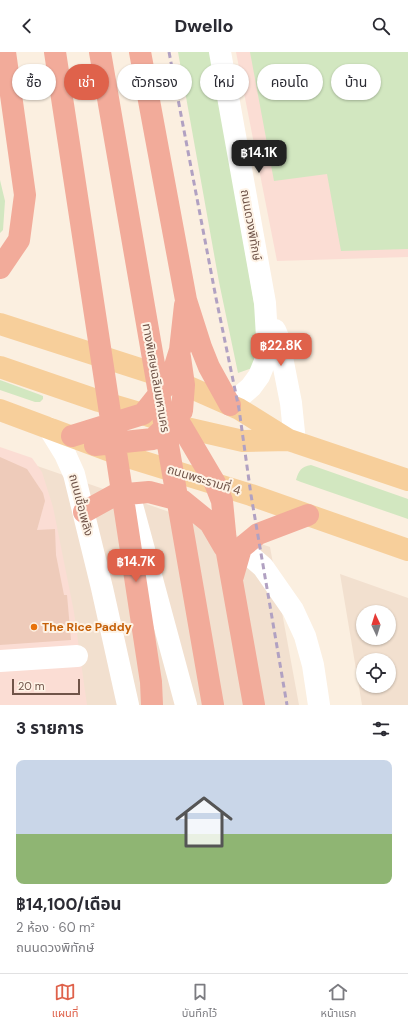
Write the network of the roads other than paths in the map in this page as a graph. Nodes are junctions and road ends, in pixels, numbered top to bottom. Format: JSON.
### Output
{"nodes":[{"id":1,"x":5,"y":52,"type":"edge"},
{"id":2,"x":55,"y":52,"type":"edge"},
{"id":3,"x":100,"y":52,"type":"edge"},
{"id":4,"x":140,"y":52,"type":"edge"},
{"id":5,"x":220,"y":52,"type":"edge"},
{"id":6,"x":5,"y":86,"type":"edge"},
{"id":7,"x":0,"y":268,"type":"edge"},
{"id":8,"x":186,"y":300,"type":"junction"},
{"id":9,"x":265,"y":303,"type":"junction"},
{"id":10,"x":0,"y":324,"type":"edge"},
{"id":11,"x":0,"y":367,"type":"edge"},
{"id":12,"x":178,"y":382,"type":"junction"},
{"id":13,"x":99,"y":401,"type":"junction"},
{"id":14,"x":230,"y":405,"type":"junction"},
{"id":15,"x":0,"y":410,"type":"edge"},
{"id":16,"x":143,"y":414,"type":"junction"},
{"id":17,"x":176,"y":425,"type":"junction"},
{"id":18,"x":49,"y":428,"type":"junction"},
{"id":19,"x":72,"y":436,"type":"joint"},
{"id":20,"x":292,"y":441,"type":"junction"},
{"id":21,"x":108,"y":442,"type":"junction"},
{"id":22,"x":408,"y":480,"type":"edge"},
{"id":23,"x":215,"y":483,"type":"junction"},
{"id":24,"x":129,"y":494,"type":"junction"},
{"id":25,"x":84,"y":512,"type":"junction"},
{"id":26,"x":308,"y":515,"type":"junction"},
{"id":27,"x":234,"y":550,"type":"junction"},
{"id":28,"x":408,"y":550,"type":"edge"},
{"id":29,"x":77,"y":656,"type":"dead end"},
{"id":30,"x":0,"y":661,"type":"edge"},
{"id":31,"x":151,"y":682,"type":"junction"},
{"id":32,"x":128,"y":705,"type":"edge"},
{"id":33,"x":152,"y":705,"type":"edge"},
{"id":34,"x":157,"y":705,"type":"edge"},
{"id":35,"x":186,"y":705,"type":"edge"},
{"id":36,"x":212,"y":705,"type":"edge"},
{"id":37,"x":254,"y":705,"type":"edge"},
{"id":38,"x":319,"y":705,"type":"edge"}],
"edges":[{"from":1,"to":6,"type":"highway"},
{"from":2,"to":31,"type":"highway"},
{"from":3,"to":36,"type":"highway","name":"ทางพิเศษเฉลิมมหานคร"},
{"from":4,"to":8,"type":"highway"},
{"from":5,"to":9,"type":"street","name":"ถนนดวงพิทักษ์"},
{"from":6,"to":7,"type":"highway"},
{"from":8,"to":12,"type":"highway"},
{"from":8,"to":14,"type":"highway"},
{"from":9,"to":14,"type":"street","name":"ถนนดวงพิทักษ์"},
{"from":9,"to":20,"type":"street","name":"ถนนดวงพิทักษ์"},
{"from":10,"to":12,"type":"main road"},
{"from":11,"to":13,"type":"main road"},
{"from":12,"to":14,"type":"main road"},
{"from":12,"to":16,"type":"highway"},
{"from":12,"to":17,"type":"highway"},
{"from":13,"to":16,"type":"main road"},
{"from":13,"to":21,"type":"main road"},
{"from":14,"to":20,"type":"main road"},
{"from":15,"to":18,"type":"main road"},
{"from":16,"to":17,"type":"main road"},
{"from":16,"to":21,"type":"highway"},
{"from":17,"to":20,"type":"main road"},
{"from":17,"to":21,"type":"highway"},
{"from":17,"to":23,"type":"highway"},
{"from":18,"to":19,"type":"main road"},
{"from":18,"to":25,"type":"street","name":"ถนนเชื้อเพลิง"},
{"from":19,"to":21,"type":"highway"},
{"from":20,"to":22,"type":"main road"},
{"from":21,"to":23,"type":"main road","name":"ถนนพระรามที่ 4"},
{"from":21,"to":24,"type":"street"},
{"from":23,"to":26,"type":"main road","name":"ถนนพระรามที่ 4"},
{"from":23,"to":27,"type":"highway"},
{"from":24,"to":25,"type":"highway"},
{"from":24,"to":27,"type":"highway"},
{"from":24,"to":35,"type":"street"},
{"from":25,"to":32,"type":"street","name":"ถนนเชื้อเพลิง"},
{"from":26,"to":27,"type":"highway"},
{"from":26,"to":28,"type":"main road","name":"ถนนพระรามที่ 4"},
{"from":27,"to":37,"type":"highway"},
{"from":27,"to":38,"type":"street"},
{"from":29,"to":30,"type":"street"},
{"from":31,"to":33,"type":"highway"},
{"from":31,"to":34,"type":"highway"}]}
